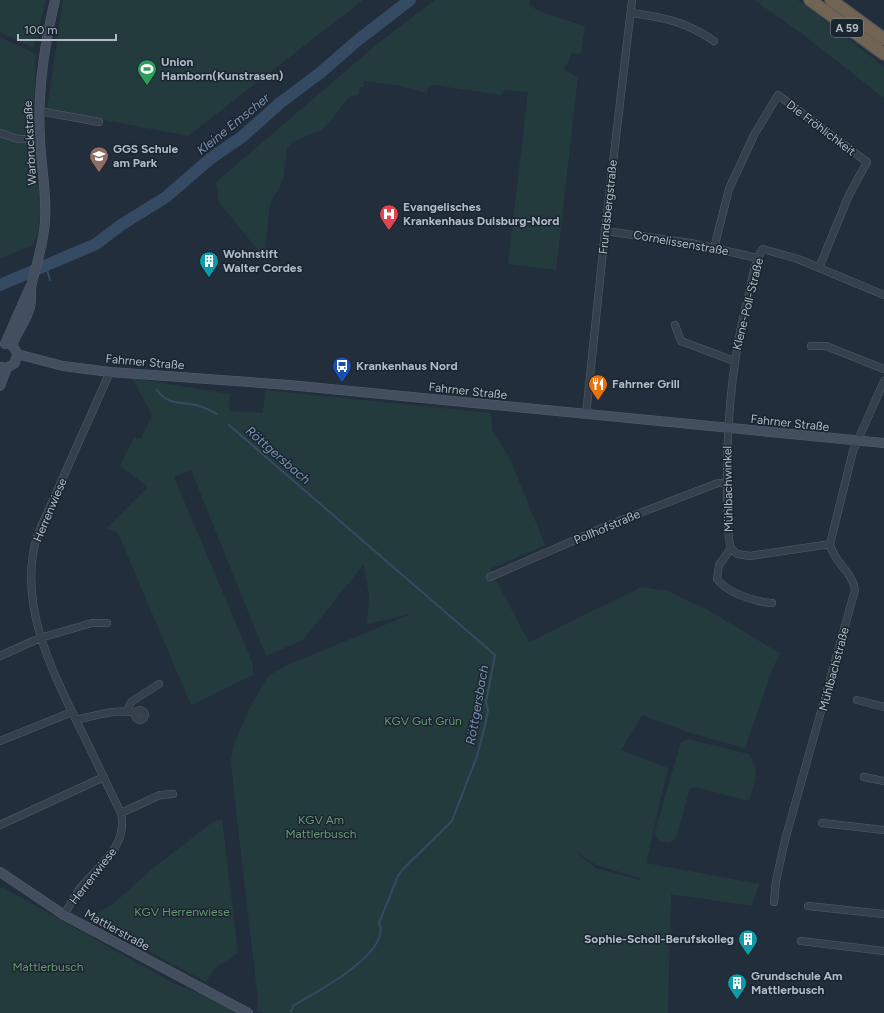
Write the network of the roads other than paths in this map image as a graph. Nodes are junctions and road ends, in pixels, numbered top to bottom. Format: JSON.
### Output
{"nodes":[{"id":1,"x":55,"y":0,"type":"edge"},
{"id":2,"x":632,"y":0,"type":"edge"},
{"id":3,"x":810,"y":0,"type":"edge"},
{"id":4,"x":831,"y":0,"type":"edge"},
{"id":5,"x":631,"y":13,"type":"junction"},
{"id":6,"x":884,"y":39,"type":"edge"},
{"id":7,"x":714,"y":41,"type":"dead end"},
{"id":8,"x":884,"y":54,"type":"edge"},
{"id":9,"x":39,"y":111,"type":"junction"},
{"id":10,"x":99,"y":122,"type":"dead end"},
{"id":11,"x":0,"y":133,"type":"edge"},
{"id":12,"x":40,"y":138,"type":"junction"},
{"id":13,"x":605,"y":231,"type":"junction"},
{"id":14,"x":714,"y":248,"type":"junction"},
{"id":15,"x":757,"y":258,"type":"junction"},
{"id":16,"x":819,"y":268,"type":"junction"},
{"id":17,"x":884,"y":296,"type":"edge"},
{"id":18,"x":675,"y":325,"type":"dead end"},
{"id":19,"x":6,"y":345,"type":"edge"},
{"id":20,"x":810,"y":346,"type":"dead end"},
{"id":21,"x":17,"y":357,"type":"junction"},
{"id":22,"x":734,"y":361,"type":"junction"},
{"id":23,"x":2,"y":368,"type":"edge"},
{"id":24,"x":884,"y":370,"type":"edge"},
{"id":25,"x":110,"y":372,"type":"junction"},
{"id":26,"x":884,"y":381,"type":"edge"},
{"id":27,"x":0,"y":386,"type":"edge"},
{"id":28,"x":586,"y":415,"type":"junction"},
{"id":29,"x":728,"y":429,"type":"junction"},
{"id":30,"x":857,"y":442,"type":"junction"},
{"id":31,"x":884,"y":443,"type":"edge"},
{"id":32,"x":727,"y":483,"type":"junction"},
{"id":33,"x":830,"y":544,"type":"junction"},
{"id":34,"x":730,"y":548,"type":"junction"},
{"id":35,"x":490,"y":577,"type":"dead end"},
{"id":36,"x":772,"y":603,"type":"dead end"},
{"id":37,"x":107,"y":622,"type":"dead end"},
{"id":38,"x":40,"y":638,"type":"junction"},
{"id":39,"x":0,"y":656,"type":"edge"},
{"id":40,"x":159,"y":684,"type":"dead end"},
{"id":41,"x":857,"y":700,"type":"dead end"},
{"id":42,"x":884,"y":707,"type":"edge"},
{"id":43,"x":72,"y":712,"type":"junction"},
{"id":44,"x":76,"y":720,"type":"junction"},
{"id":45,"x":0,"y":741,"type":"edge"},
{"id":46,"x":864,"y":777,"type":"dead end"},
{"id":47,"x":104,"y":778,"type":"junction"},
{"id":48,"x":884,"y":782,"type":"edge"},
{"id":49,"x":173,"y":794,"type":"dead end"},
{"id":50,"x":121,"y":813,"type":"junction"},
{"id":51,"x":822,"y":823,"type":"dead end"},
{"id":52,"x":0,"y":825,"type":"edge"},
{"id":53,"x":884,"y":830,"type":"edge"},
{"id":54,"x":0,"y":872,"type":"edge"},
{"id":55,"x":774,"y":902,"type":"dead end"},
{"id":56,"x":808,"y":906,"type":"dead end"},
{"id":57,"x":884,"y":914,"type":"edge"},
{"id":58,"x":64,"y":915,"type":"junction"},
{"id":59,"x":801,"y":941,"type":"dead end"},
{"id":60,"x":884,"y":951,"type":"edge"},
{"id":61,"x":248,"y":1013,"type":"edge"}],
"edges":[{"from":1,"to":9,"type":"street","name":"Warbruckstraße"},
{"from":2,"to":5,"type":"street","name":"Frundsbergstraße"},
{"from":3,"to":8,"type":"highway","number":"A 59"},
{"from":4,"to":6,"type":"highway","number":"A 59"},
{"from":5,"to":7,"type":"street"},
{"from":5,"to":13,"type":"street","name":"Frundsbergstraße"},
{"from":9,"to":10,"type":"street"},
{"from":9,"to":12,"type":"street","name":"Warbruckstraße"},
{"from":11,"to":12,"type":"street"},
{"from":12,"to":19,"type":"street","name":"Warbruckstraße"},
{"from":13,"to":14,"type":"street","name":"Cornelissenstraße"},
{"from":13,"to":28,"type":"street","name":"Frundsbergstraße"},
{"from":14,"to":15,"type":"street","name":"Cornelissenstraße"},
{"from":14,"to":16,"type":"street","name":"Die Fröhlichkeit"},
{"from":15,"to":16,"type":"street","name":"Klene-Poll-Straße"},
{"from":15,"to":22,"type":"street","name":"Klene-Poll-Straße"},
{"from":16,"to":17,"type":"street"},
{"from":18,"to":22,"type":"street","name":"Klene-Poll-Straße"},
{"from":19,"to":21,"type":"street"},
{"from":20,"to":24,"type":"street"},
{"from":21,"to":23,"type":"street"},
{"from":21,"to":25,"type":"street","name":"Fahrner Straße"},
{"from":22,"to":29,"type":"street","name":"Klene-Poll-Straße"},
{"from":23,"to":27,"type":"street"},
{"from":25,"to":28,"type":"street","name":"Fahrner Straße"},
{"from":25,"to":38,"type":"street","name":"Herrenwiese"},
{"from":26,"to":30,"type":"street"},
{"from":28,"to":29,"type":"street","name":"Fahrner Straße"},
{"from":29,"to":30,"type":"street","name":"Fahrner Straße"},
{"from":29,"to":32,"type":"street","name":"Mühlbachwinkel"},
{"from":30,"to":31,"type":"street","name":"Fahrner Straße"},
{"from":30,"to":33,"type":"street"},
{"from":32,"to":34,"type":"street","name":"Mühlbachwinkel"},
{"from":32,"to":35,"type":"street","name":"Pollhofstraße"},
{"from":33,"to":34,"type":"street","name":"Mühlbachwinkel"},
{"from":33,"to":55,"type":"street","name":"Mühlbachstraße"},
{"from":34,"to":36,"type":"street","name":"Mühlbachwinkel"},
{"from":37,"to":38,"type":"street"},
{"from":38,"to":39,"type":"street"},
{"from":38,"to":43,"type":"street","name":"Herrenwiese"},
{"from":40,"to":44,"type":"street"},
{"from":41,"to":42,"type":"street"},
{"from":43,"to":44,"type":"street","name":"Herrenwiese"},
{"from":43,"to":45,"type":"street"},
{"from":44,"to":47,"type":"street","name":"Herrenwiese"},
{"from":46,"to":48,"type":"street"},
{"from":47,"to":50,"type":"street","name":"Herrenwiese"},
{"from":47,"to":52,"type":"street"},
{"from":49,"to":50,"type":"street"},
{"from":50,"to":58,"type":"street","name":"Herrenwiese"},
{"from":51,"to":53,"type":"street"},
{"from":54,"to":58,"type":"street","name":"Mattlerstraße"},
{"from":56,"to":57,"type":"street"},
{"from":58,"to":61,"type":"street","name":"Mattlerstraße"},
{"from":59,"to":60,"type":"street"}]}
